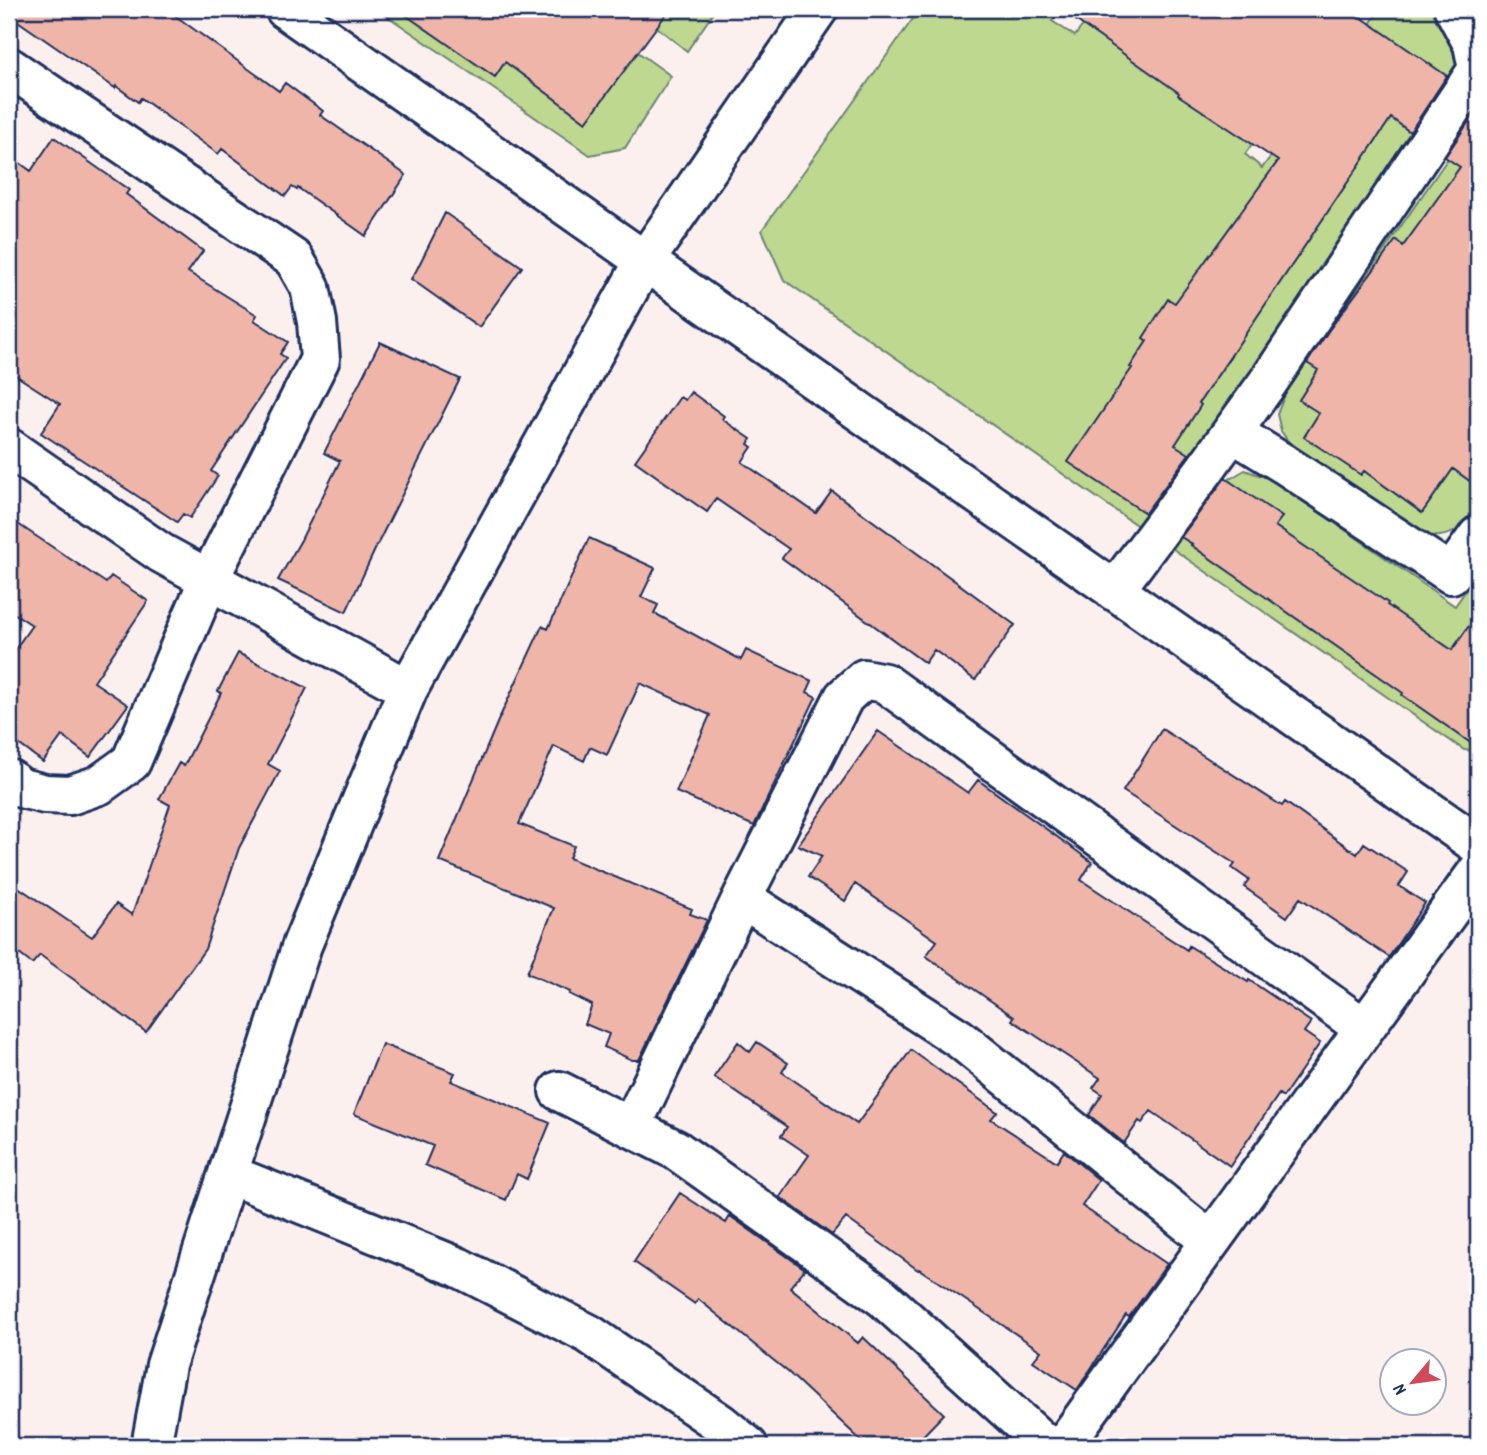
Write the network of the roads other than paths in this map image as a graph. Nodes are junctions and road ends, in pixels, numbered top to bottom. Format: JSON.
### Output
{"nodes":[{"id":1,"x":285,"y":9,"type":"edge"},
{"id":2,"x":818,"y":9,"type":"edge"},
{"id":3,"x":1454,"y":9,"type":"edge"},
{"id":4,"x":9,"y":67,"type":"edge"},
{"id":5,"x":644,"y":262,"type":"junction"},
{"id":6,"x":1232,"y":432,"type":"junction"},
{"id":7,"x":9,"y":448,"type":"edge"},
{"id":8,"x":1478,"y":536,"type":"edge"},
{"id":9,"x":209,"y":579,"type":"junction"},
{"id":10,"x":1114,"y":591,"type":"junction"},
{"id":11,"x":408,"y":689,"type":"junction"},
{"id":12,"x":9,"y":779,"type":"edge"},
{"id":13,"x":1478,"y":845,"type":"edge"},
{"id":14,"x":1478,"y":871,"type":"edge"},
{"id":15,"x":742,"y":898,"type":"junction"},
{"id":16,"x":1364,"y":1028,"type":"junction"},
{"id":17,"x":559,"y":1091,"type":"dead end"},
{"id":18,"x":631,"y":1127,"type":"junction"},
{"id":19,"x":228,"y":1174,"type":"junction"},
{"id":20,"x":1210,"y":1241,"type":"junction"},
{"id":21,"x":151,"y":1446,"type":"edge"},
{"id":22,"x":748,"y":1446,"type":"edge"},
{"id":23,"x":1047,"y":1446,"type":"edge"},
{"id":24,"x":1063,"y":1446,"type":"edge"}],
"edges":[{"from":1,"to":5,"type":"street"},
{"from":2,"to":5,"type":"street"},
{"from":3,"to":6,"type":"street"},
{"from":4,"to":9,"type":"street"},
{"from":5,"to":10,"type":"street"},
{"from":5,"to":11,"type":"street"},
{"from":6,"to":8,"type":"street"},
{"from":6,"to":10,"type":"street"},
{"from":7,"to":9,"type":"street"},
{"from":9,"to":11,"type":"street"},
{"from":9,"to":12,"type":"street"},
{"from":10,"to":13,"type":"street"},
{"from":11,"to":19,"type":"street"},
{"from":14,"to":16,"type":"street"},
{"from":15,"to":16,"type":"street"},
{"from":15,"to":18,"type":"street"},
{"from":15,"to":20,"type":"street"},
{"from":16,"to":20,"type":"street"},
{"from":17,"to":18,"type":"street"},
{"from":18,"to":23,"type":"street"},
{"from":19,"to":21,"type":"street"},
{"from":19,"to":22,"type":"street"},
{"from":20,"to":24,"type":"street"}]}
